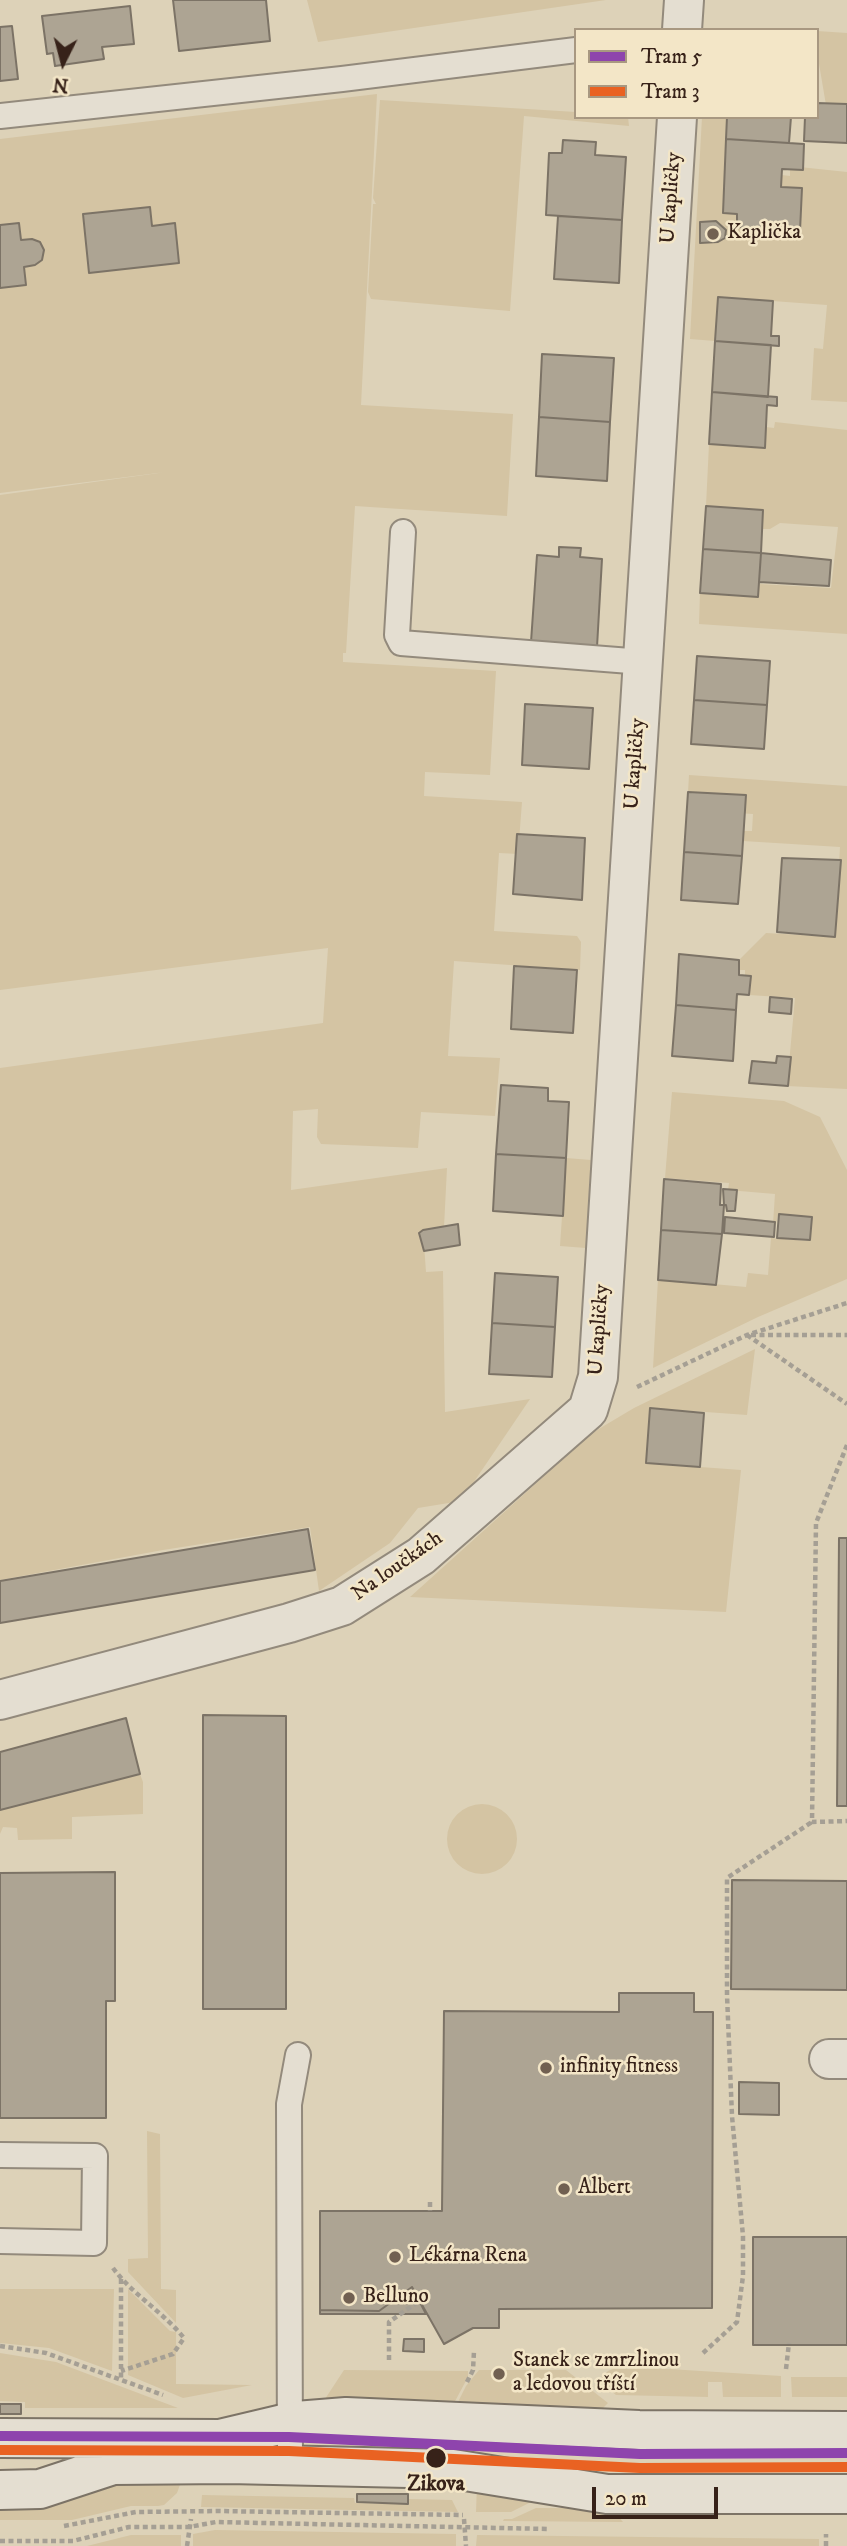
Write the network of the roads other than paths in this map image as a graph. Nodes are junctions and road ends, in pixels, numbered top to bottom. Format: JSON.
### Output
{"nodes":[{"id":1,"x":684,"y":0,"type":"edge"},
{"id":2,"x":682,"y":28,"type":"edge"},
{"id":3,"x":574,"y":50,"type":"edge"},
{"id":4,"x":0,"y":116,"type":"edge"},
{"id":5,"x":677,"y":119,"type":"edge"},
{"id":6,"x":403,"y":532,"type":"dead end"},
{"id":7,"x":643,"y":662,"type":"junction"},
{"id":8,"x":589,"y":1409,"type":"joint"},
{"id":9,"x":0,"y":1700,"type":"edge"},
{"id":10,"x":298,"y":2055,"type":"dead end"},
{"id":11,"x":0,"y":2155,"type":"edge"},
{"id":12,"x":0,"y":2241,"type":"edge"},
{"id":13,"x":289,"y":2423,"type":"junction"},
{"id":14,"x":847,"y":2431,"type":"edge"},
{"id":15,"x":0,"y":2438,"type":"edge"},
{"id":16,"x":290,"y":2466,"type":"junction"},
{"id":17,"x":0,"y":2490,"type":"edge"},
{"id":18,"x":847,"y":2494,"type":"edge"}],
"edges":[{"from":1,"to":2,"type":"street"},
{"from":3,"to":4,"type":"lane"},
{"from":5,"to":7,"type":"street","name":"U kapličky"},
{"from":6,"to":7,"type":"lane"},
{"from":7,"to":8,"type":"street","name":"U kapličky"},
{"from":8,"to":9,"type":"street","name":"Na loučkách"},
{"from":10,"to":13,"type":"lane"},
{"from":11,"to":12,"type":"lane"},
{"from":13,"to":14,"type":"street"},
{"from":13,"to":15,"type":"street"},
{"from":13,"to":16,"type":"lane"},
{"from":16,"to":17,"type":"street"},
{"from":16,"to":18,"type":"street"}]}
